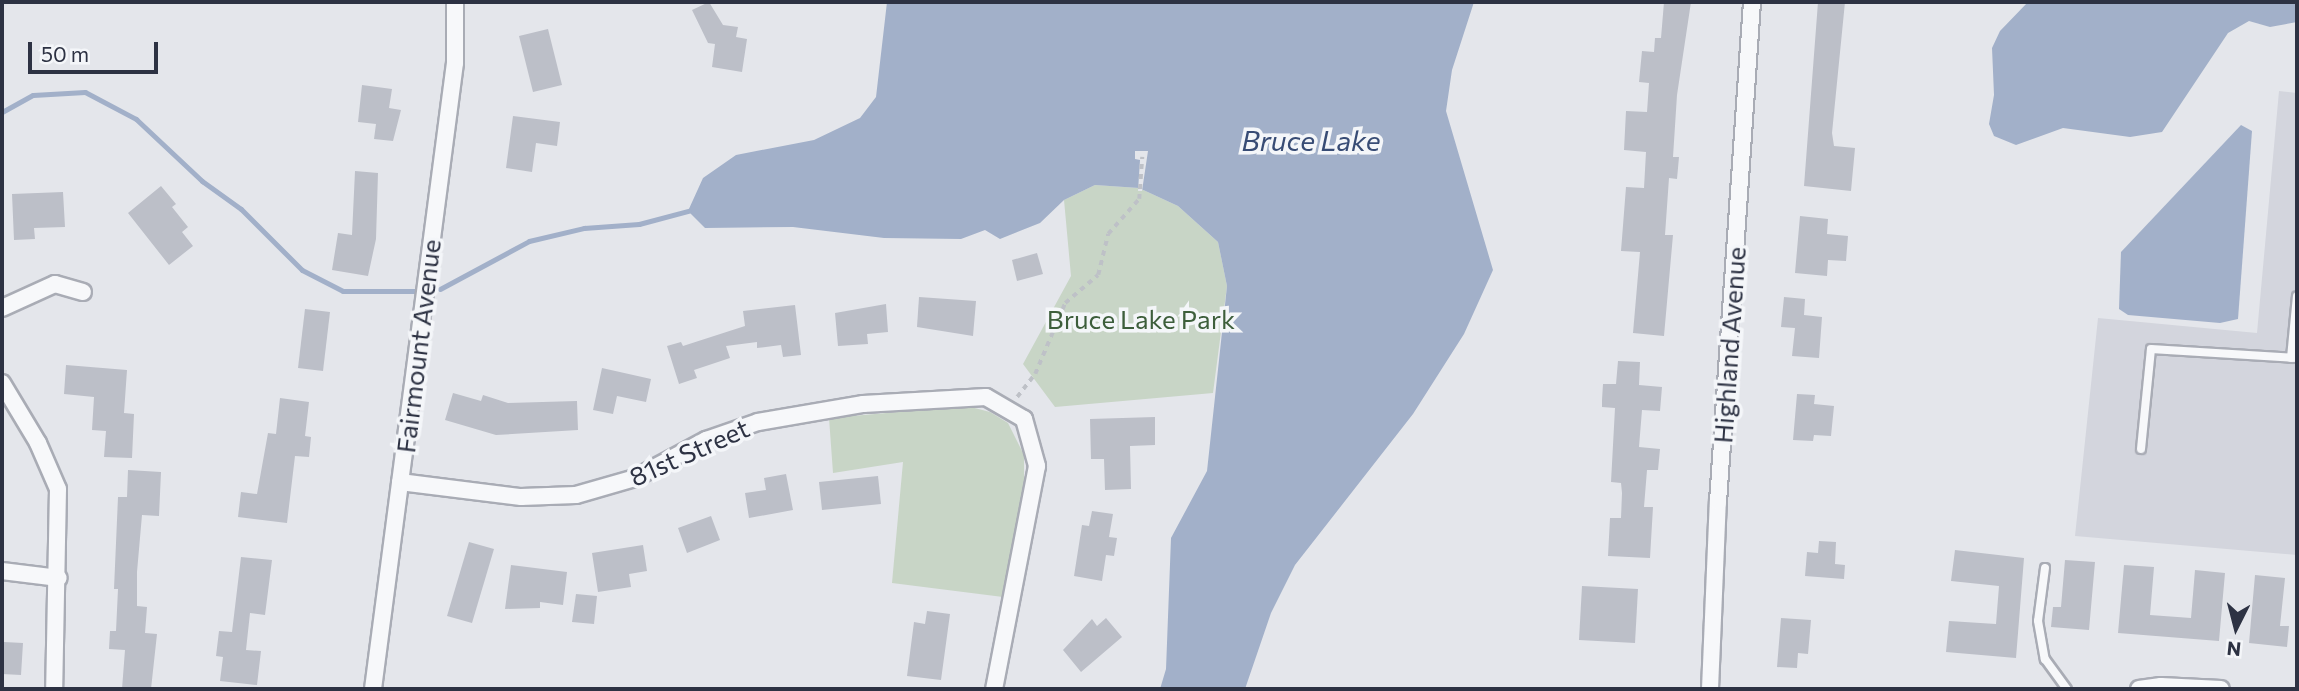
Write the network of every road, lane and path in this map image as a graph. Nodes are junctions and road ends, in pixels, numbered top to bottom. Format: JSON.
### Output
{"nodes":[{"id":1,"x":455,"y":2,"type":"edge"},
{"id":2,"x":1752,"y":2,"type":"edge"},
{"id":3,"x":1142,"y":157,"type":"dead end"},
{"id":4,"x":83,"y":292,"type":"dead end"},
{"id":5,"x":2297,"y":296,"type":"edge"},
{"id":6,"x":2,"y":308,"type":"edge"},
{"id":7,"x":2294,"y":358,"type":"edge"},
{"id":8,"x":2,"y":383,"type":"edge"},
{"id":9,"x":1013,"y":409,"type":"junction"},
{"id":10,"x":2141,"y":449,"type":"dead end"},
{"id":11,"x":400,"y":482,"type":"junction"},
{"id":12,"x":2045,"y":568,"type":"dead end"},
{"id":13,"x":2,"y":572,"type":"edge"},
{"id":14,"x":59,"y":578,"type":"junction"},
{"id":15,"x":54,"y":689,"type":"edge"},
{"id":16,"x":373,"y":689,"type":"edge"},
{"id":17,"x":994,"y":689,"type":"edge"},
{"id":18,"x":1710,"y":689,"type":"edge"},
{"id":19,"x":2067,"y":689,"type":"edge"},
{"id":20,"x":2139,"y":689,"type":"edge"},
{"id":21,"x":2221,"y":689,"type":"edge"}],
"edges":[{"from":1,"to":11,"type":"street","name":"Fairmount Avenue"},
{"from":2,"to":18,"type":"street","name":"Highland Avenue"},
{"from":3,"to":9,"type":"path"},
{"from":4,"to":6,"type":"street"},
{"from":5,"to":7,"type":"lane"},
{"from":7,"to":10,"type":"lane"},
{"from":8,"to":14,"type":"street"},
{"from":9,"to":11,"type":"street","name":"81st Street"},
{"from":9,"to":17,"type":"street"},
{"from":11,"to":16,"type":"street","name":"Fairmount Avenue"},
{"from":12,"to":19,"type":"lane"},
{"from":13,"to":14,"type":"street"},
{"from":14,"to":15,"type":"street"},
{"from":20,"to":21,"type":"street"}]}
